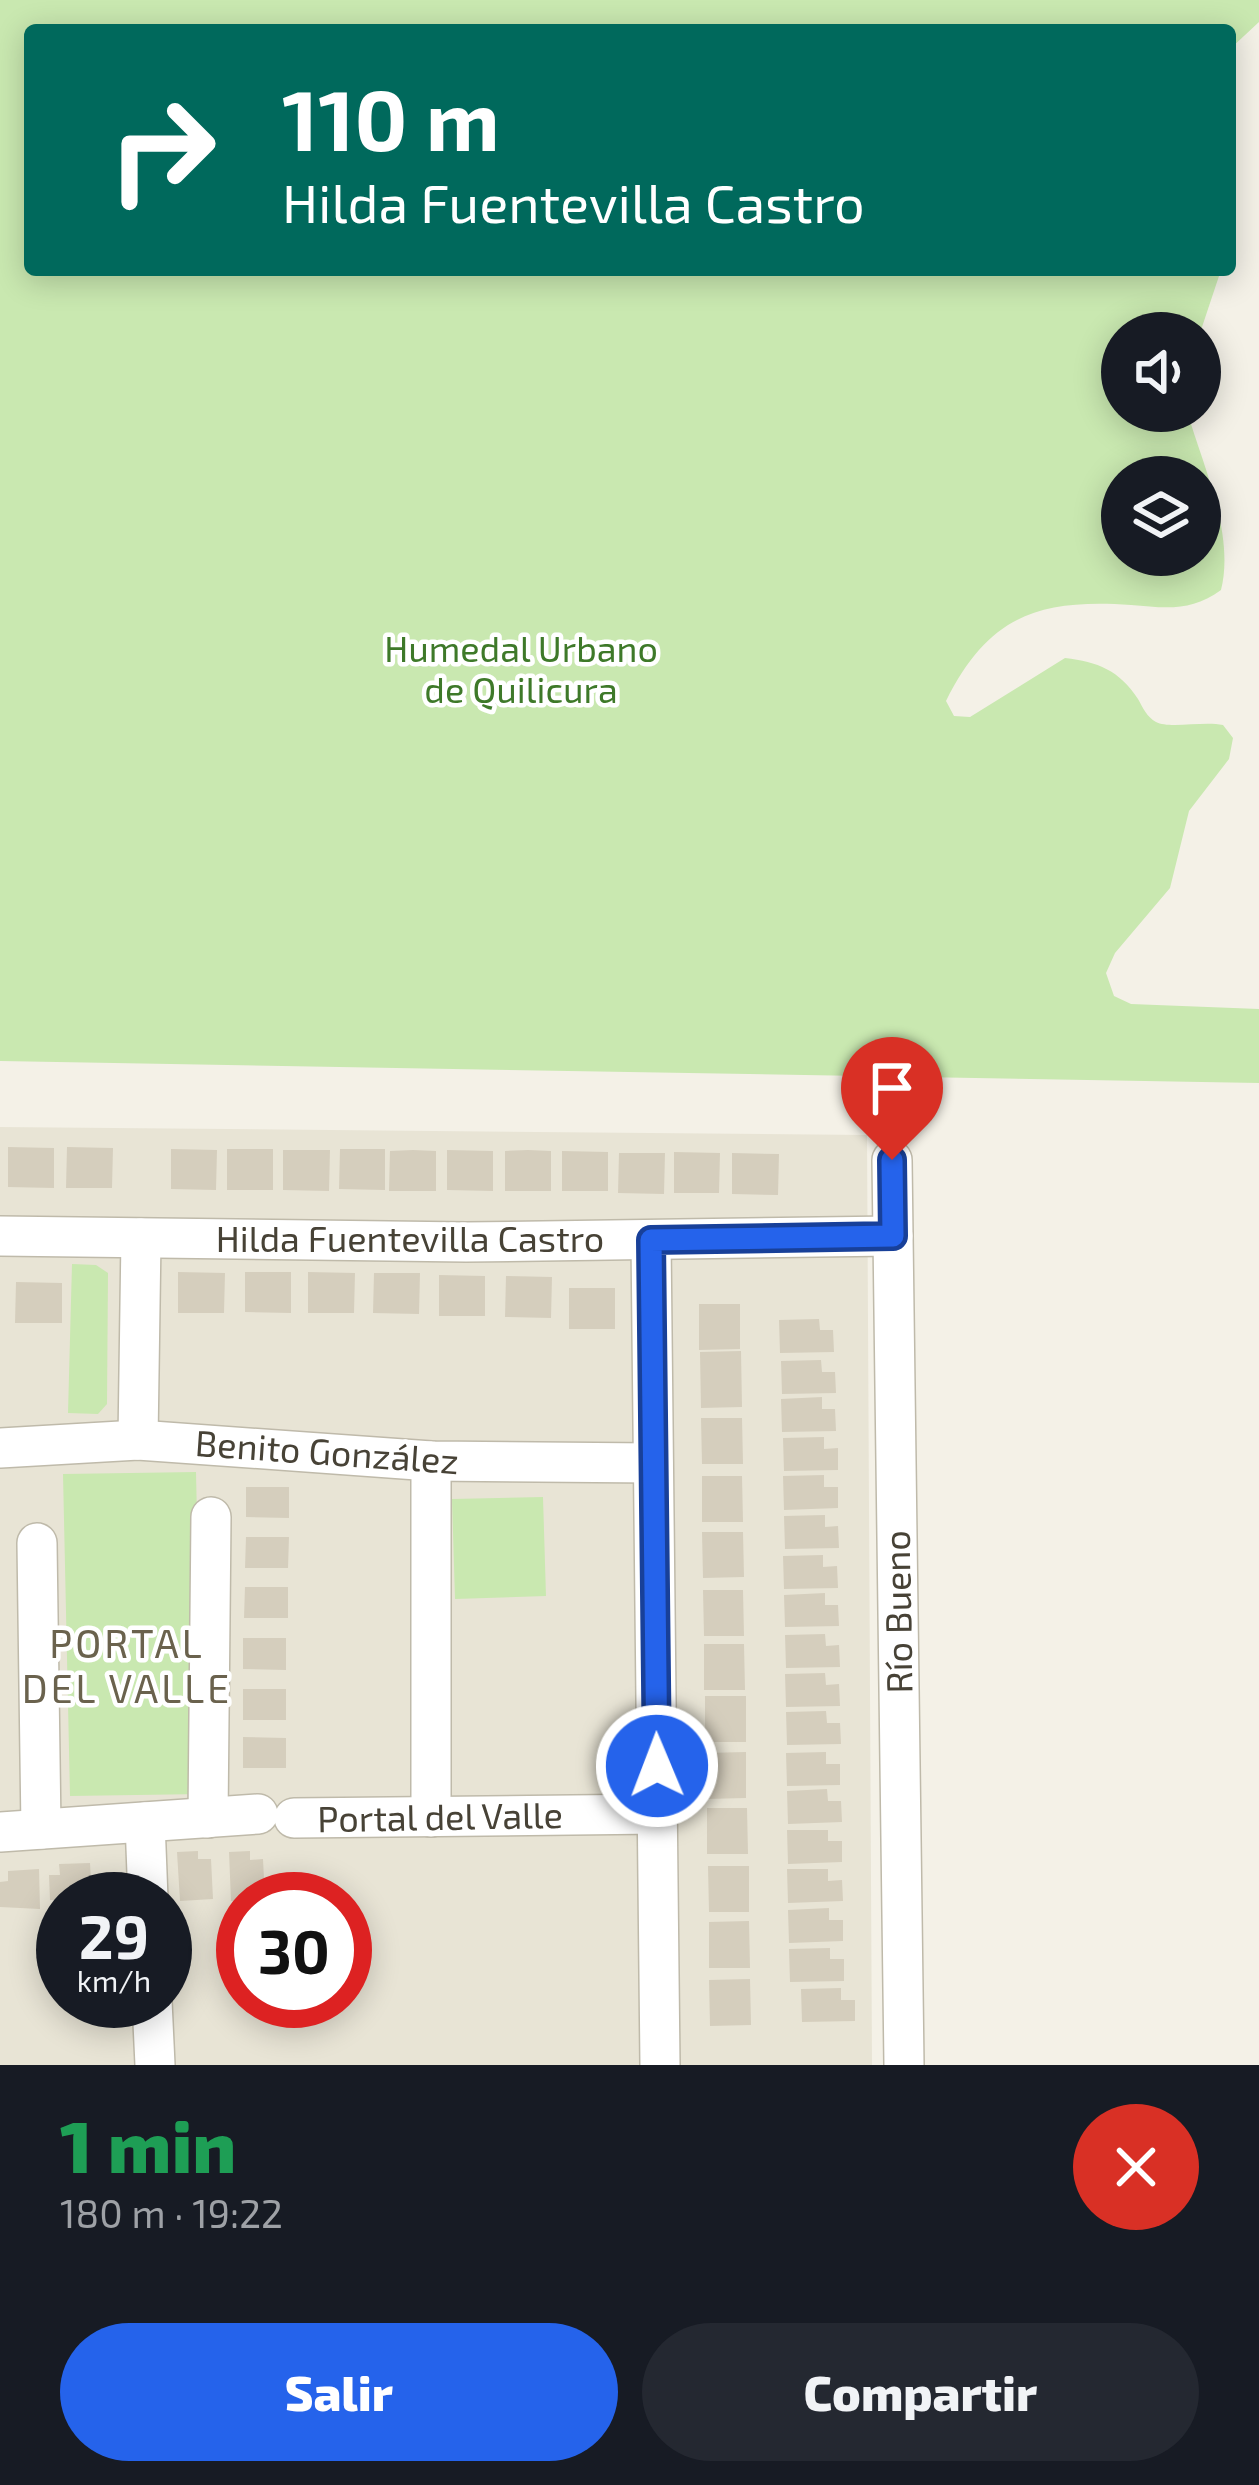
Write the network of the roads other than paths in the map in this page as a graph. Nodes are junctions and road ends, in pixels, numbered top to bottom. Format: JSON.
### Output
{"nodes":[{"id":1,"x":892,"y":1160,"type":"dead end"},
{"id":2,"x":893,"y":1236,"type":"junction"},
{"id":3,"x":0,"y":1237,"type":"edge"},
{"id":4,"x":141,"y":1238,"type":"junction"},
{"id":5,"x":651,"y":1240,"type":"junction"},
{"id":6,"x":138,"y":1440,"type":"junction"},
{"id":7,"x":0,"y":1448,"type":"edge"},
{"id":8,"x":431,"y":1461,"type":"junction"},
{"id":9,"x":653,"y":1463,"type":"junction"},
{"id":10,"x":211,"y":1517,"type":"dead end"},
{"id":11,"x":37,"y":1543,"type":"dead end"},
{"id":12,"x":658,"y":1814,"type":"junction"},
{"id":13,"x":431,"y":1817,"type":"junction"},
{"id":14,"x":208,"y":1818,"type":"junction"},
{"id":15,"x":145,"y":1822,"type":"junction"},
{"id":16,"x":41,"y":1829,"type":"junction"},
{"id":17,"x":0,"y":1832,"type":"edge"},
{"id":18,"x":147,"y":1872,"type":"edge"},
{"id":19,"x":153,"y":2028,"type":"edge"},
{"id":20,"x":154,"y":2065,"type":"edge"},
{"id":21,"x":660,"y":2065,"type":"edge"},
{"id":22,"x":895,"y":2065,"type":"edge"},
{"id":23,"x":904,"y":2065,"type":"edge"}],
"edges":[{"from":1,"to":2,"type":"street","name":"Río Bueno"},
{"from":2,"to":5,"type":"street","name":"Hilda Fuentevilla Castro"},
{"from":2,"to":23,"type":"street","name":"Río Bueno"},
{"from":3,"to":4,"type":"street","name":"Hilda Fuentevilla Castro"},
{"from":4,"to":5,"type":"street","name":"Hilda Fuentevilla Castro"},
{"from":4,"to":6,"type":"street"},
{"from":5,"to":9,"type":"street"},
{"from":6,"to":7,"type":"street","name":"Benito González"},
{"from":6,"to":8,"type":"street","name":"Benito González"},
{"from":8,"to":9,"type":"street","name":"Benito González"},
{"from":8,"to":13,"type":"street"},
{"from":9,"to":12,"type":"street"},
{"from":10,"to":14,"type":"street"},
{"from":11,"to":16,"type":"street"},
{"from":12,"to":13,"type":"street","name":"Portal del Valle"},
{"from":12,"to":21,"type":"street"},
{"from":13,"to":14,"type":"street","name":"Portal del Valle"},
{"from":14,"to":15,"type":"street","name":"Portal del Valle"},
{"from":15,"to":16,"type":"street","name":"Portal del Valle"},
{"from":15,"to":18,"type":"street"},
{"from":16,"to":17,"type":"street","name":"Portal del Valle"},
{"from":19,"to":20,"type":"street"},
{"from":22,"to":23,"type":"street"}]}
